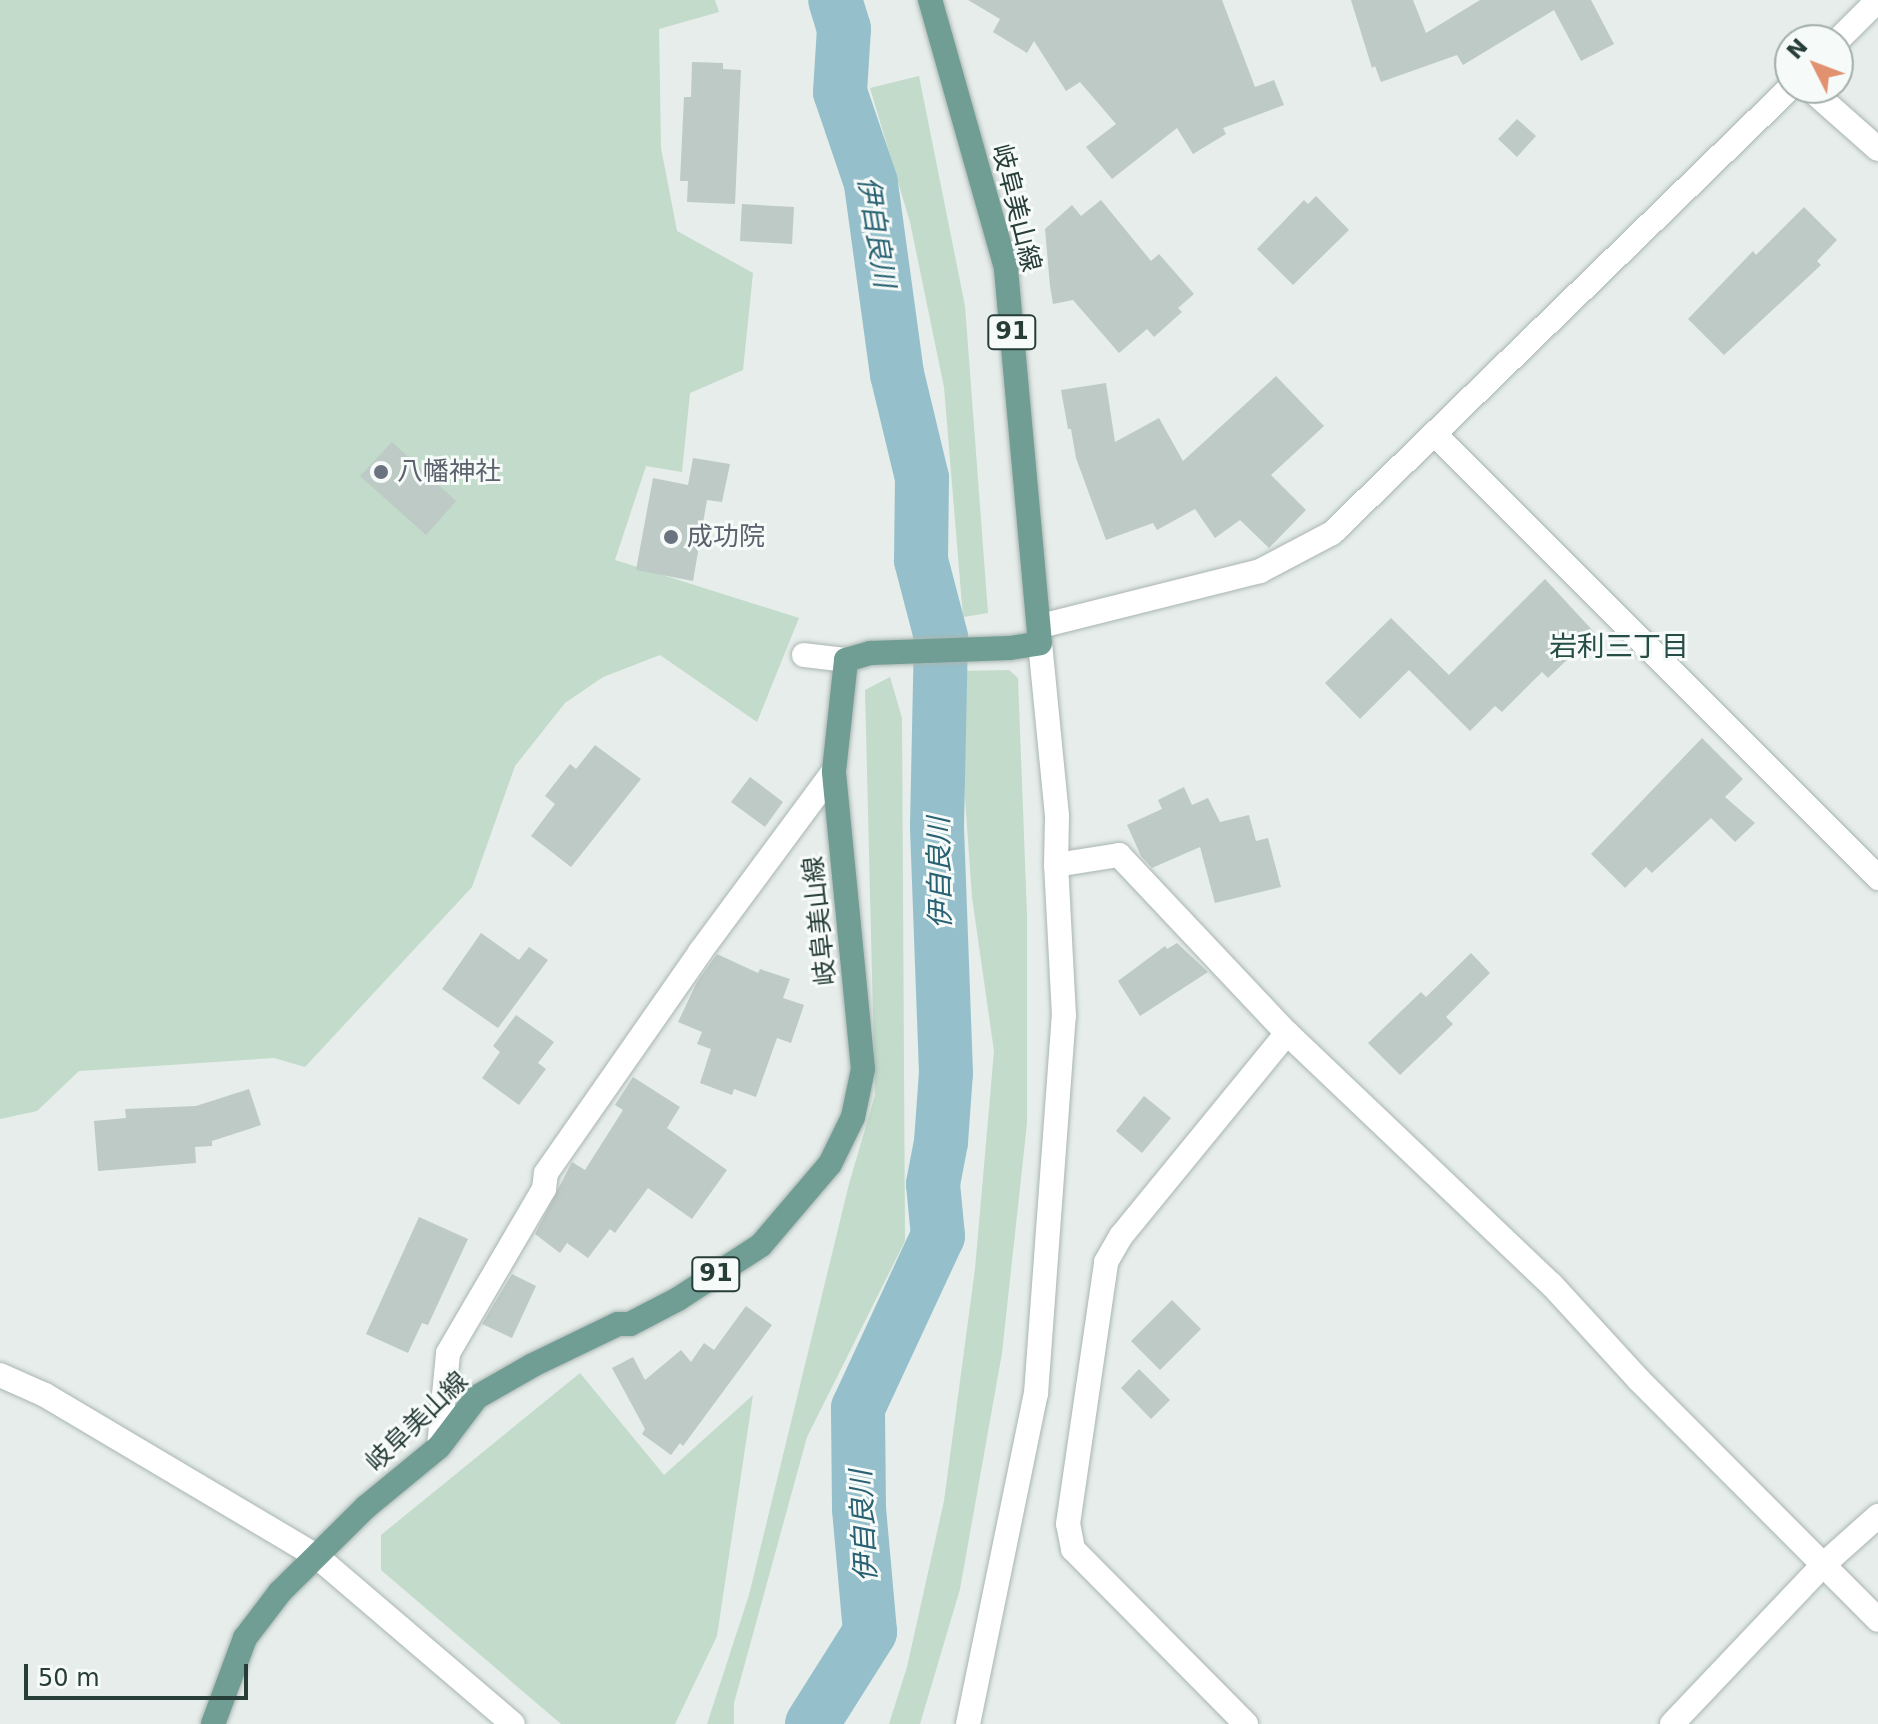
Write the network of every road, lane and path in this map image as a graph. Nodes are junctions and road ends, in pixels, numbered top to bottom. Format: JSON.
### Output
{"nodes":[{"id":1,"x":930,"y":0,"type":"edge"},
{"id":2,"x":1878,"y":0,"type":"edge"},
{"id":3,"x":1854,"y":24,"type":"edge"},
{"id":4,"x":1774,"y":104,"type":"edge"},
{"id":5,"x":1827,"y":104,"type":"edge"},
{"id":6,"x":1878,"y":149,"type":"edge"},
{"id":7,"x":1436,"y":435,"type":"junction"},
{"id":8,"x":1040,"y":635,"type":"junction"},
{"id":9,"x":804,"y":655,"type":"dead end"},
{"id":10,"x":846,"y":660,"type":"junction"},
{"id":11,"x":834,"y":771,"type":"junction"},
{"id":12,"x":1056,"y":865,"type":"junction"},
{"id":13,"x":1878,"y":878,"type":"edge"},
{"id":14,"x":1287,"y":1033,"type":"junction"},
{"id":15,"x":0,"y":1375,"type":"edge"},
{"id":16,"x":439,"y":1447,"type":"junction"},
{"id":17,"x":1878,"y":1516,"type":"edge"},
{"id":18,"x":315,"y":1555,"type":"junction"},
{"id":19,"x":1823,"y":1565,"type":"junction"},
{"id":20,"x":1878,"y":1620,"type":"edge"},
{"id":21,"x":213,"y":1724,"type":"edge"},
{"id":22,"x":513,"y":1724,"type":"edge"},
{"id":23,"x":968,"y":1724,"type":"edge"},
{"id":24,"x":1246,"y":1724,"type":"edge"},
{"id":25,"x":1672,"y":1724,"type":"edge"}],
"edges":[{"from":1,"to":8,"type":"main road","name":"岐阜美山線","number":"91"},
{"from":2,"to":3,"type":"street"},
{"from":4,"to":7,"type":"street"},
{"from":5,"to":6,"type":"street"},
{"from":7,"to":8,"type":"street"},
{"from":7,"to":13,"type":"street"},
{"from":8,"to":10,"type":"main road"},
{"from":8,"to":12,"type":"street"},
{"from":9,"to":10,"type":"street"},
{"from":10,"to":11,"type":"main road","name":"岐阜美山線","number":"91"},
{"from":11,"to":16,"type":"street"},
{"from":11,"to":16,"type":"main road","name":"岐阜美山線","number":"91"},
{"from":12,"to":14,"type":"street"},
{"from":12,"to":23,"type":"street"},
{"from":14,"to":19,"type":"street"},
{"from":14,"to":24,"type":"street"},
{"from":15,"to":18,"type":"street"},
{"from":16,"to":18,"type":"main road","name":"岐阜美山線","number":"91"},
{"from":17,"to":19,"type":"street"},
{"from":18,"to":21,"type":"main road","name":"岐阜美山線","number":"91"},
{"from":18,"to":22,"type":"street"},
{"from":19,"to":20,"type":"street"},
{"from":19,"to":25,"type":"street"}]}
